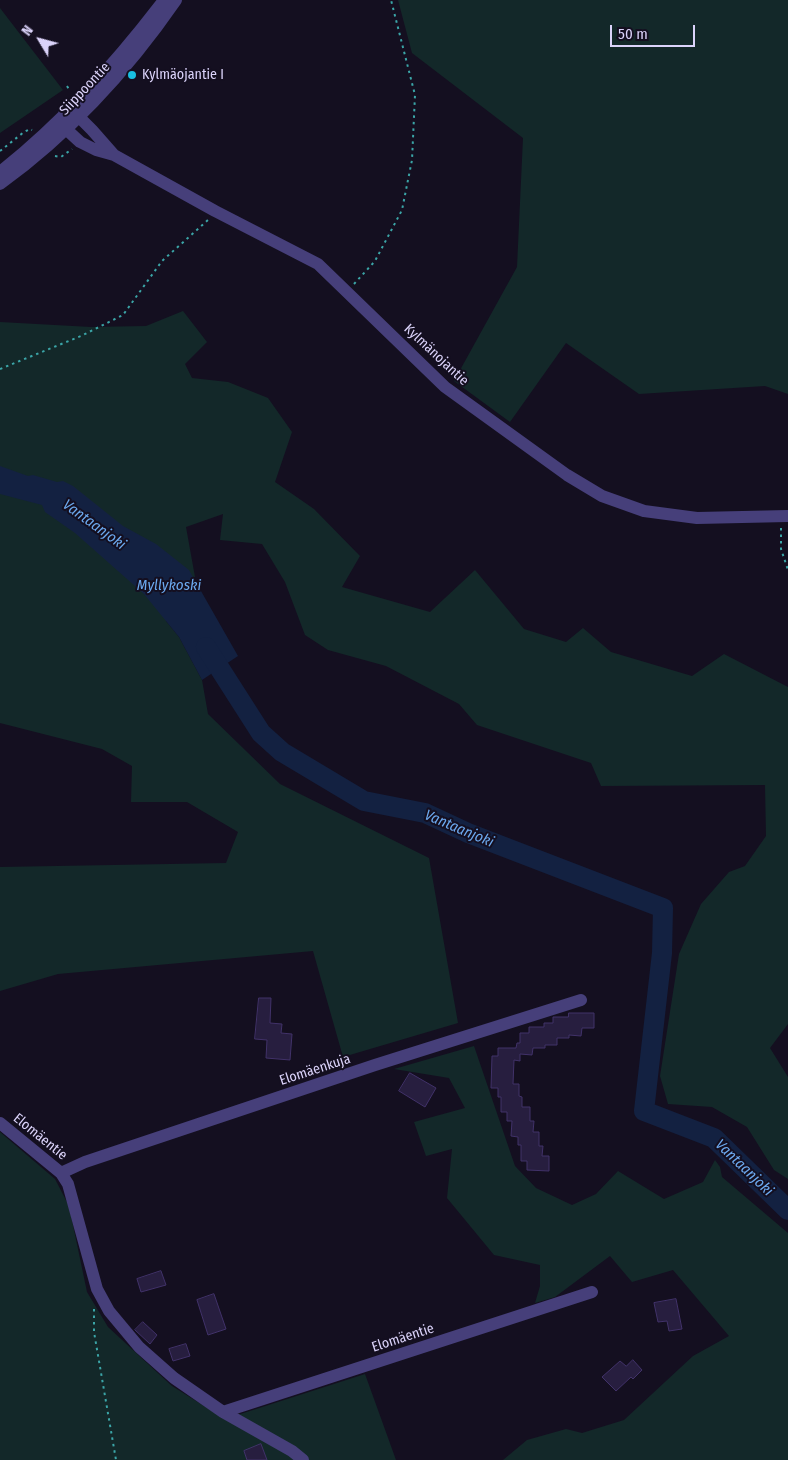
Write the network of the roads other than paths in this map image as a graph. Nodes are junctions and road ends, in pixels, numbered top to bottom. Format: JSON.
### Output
{"nodes":[{"id":1,"x":164,"y":0,"type":"edge"},
{"id":2,"x":176,"y":0,"type":"edge"},
{"id":3,"x":64,"y":114,"type":"junction"},
{"id":4,"x":79,"y":117,"type":"junction"},
{"id":5,"x":66,"y":130,"type":"junction"},
{"id":6,"x":114,"y":156,"type":"junction"},
{"id":7,"x":0,"y":172,"type":"edge"},
{"id":8,"x":0,"y":184,"type":"edge"},
{"id":9,"x":785,"y":516,"type":"edge"},
{"id":10,"x":581,"y":1000,"type":"dead end"},
{"id":11,"x":0,"y":1123,"type":"edge"},
{"id":12,"x":61,"y":1173,"type":"junction"},
{"id":13,"x":592,"y":1292,"type":"dead end"},
{"id":14,"x":223,"y":1412,"type":"junction"},
{"id":15,"x":303,"y":1460,"type":"edge"}],
"edges":[{"from":1,"to":3,"type":"street","name":"Siippoontie"},
{"from":2,"to":4,"type":"street","name":"Siippoontie"},
{"from":3,"to":4,"type":"street"},
{"from":3,"to":5,"type":"street"},
{"from":3,"to":7,"type":"street","name":"Siippoontie"},
{"from":4,"to":5,"type":"street","name":"Siippoontie"},
{"from":4,"to":6,"type":"street","name":"Kylmänojantie"},
{"from":5,"to":6,"type":"street","name":"Kylmänojantie"},
{"from":5,"to":8,"type":"street","name":"Siippoontie"},
{"from":6,"to":9,"type":"street","name":"Kylmänojantie"},
{"from":10,"to":12,"type":"street","name":"Elomäenkuja"},
{"from":11,"to":12,"type":"street","name":"Elomäentie"},
{"from":12,"to":14,"type":"street","name":"Elomäentie"},
{"from":13,"to":14,"type":"street","name":"Elomäentie"},
{"from":14,"to":15,"type":"street","name":"Elomäentie"}]}
